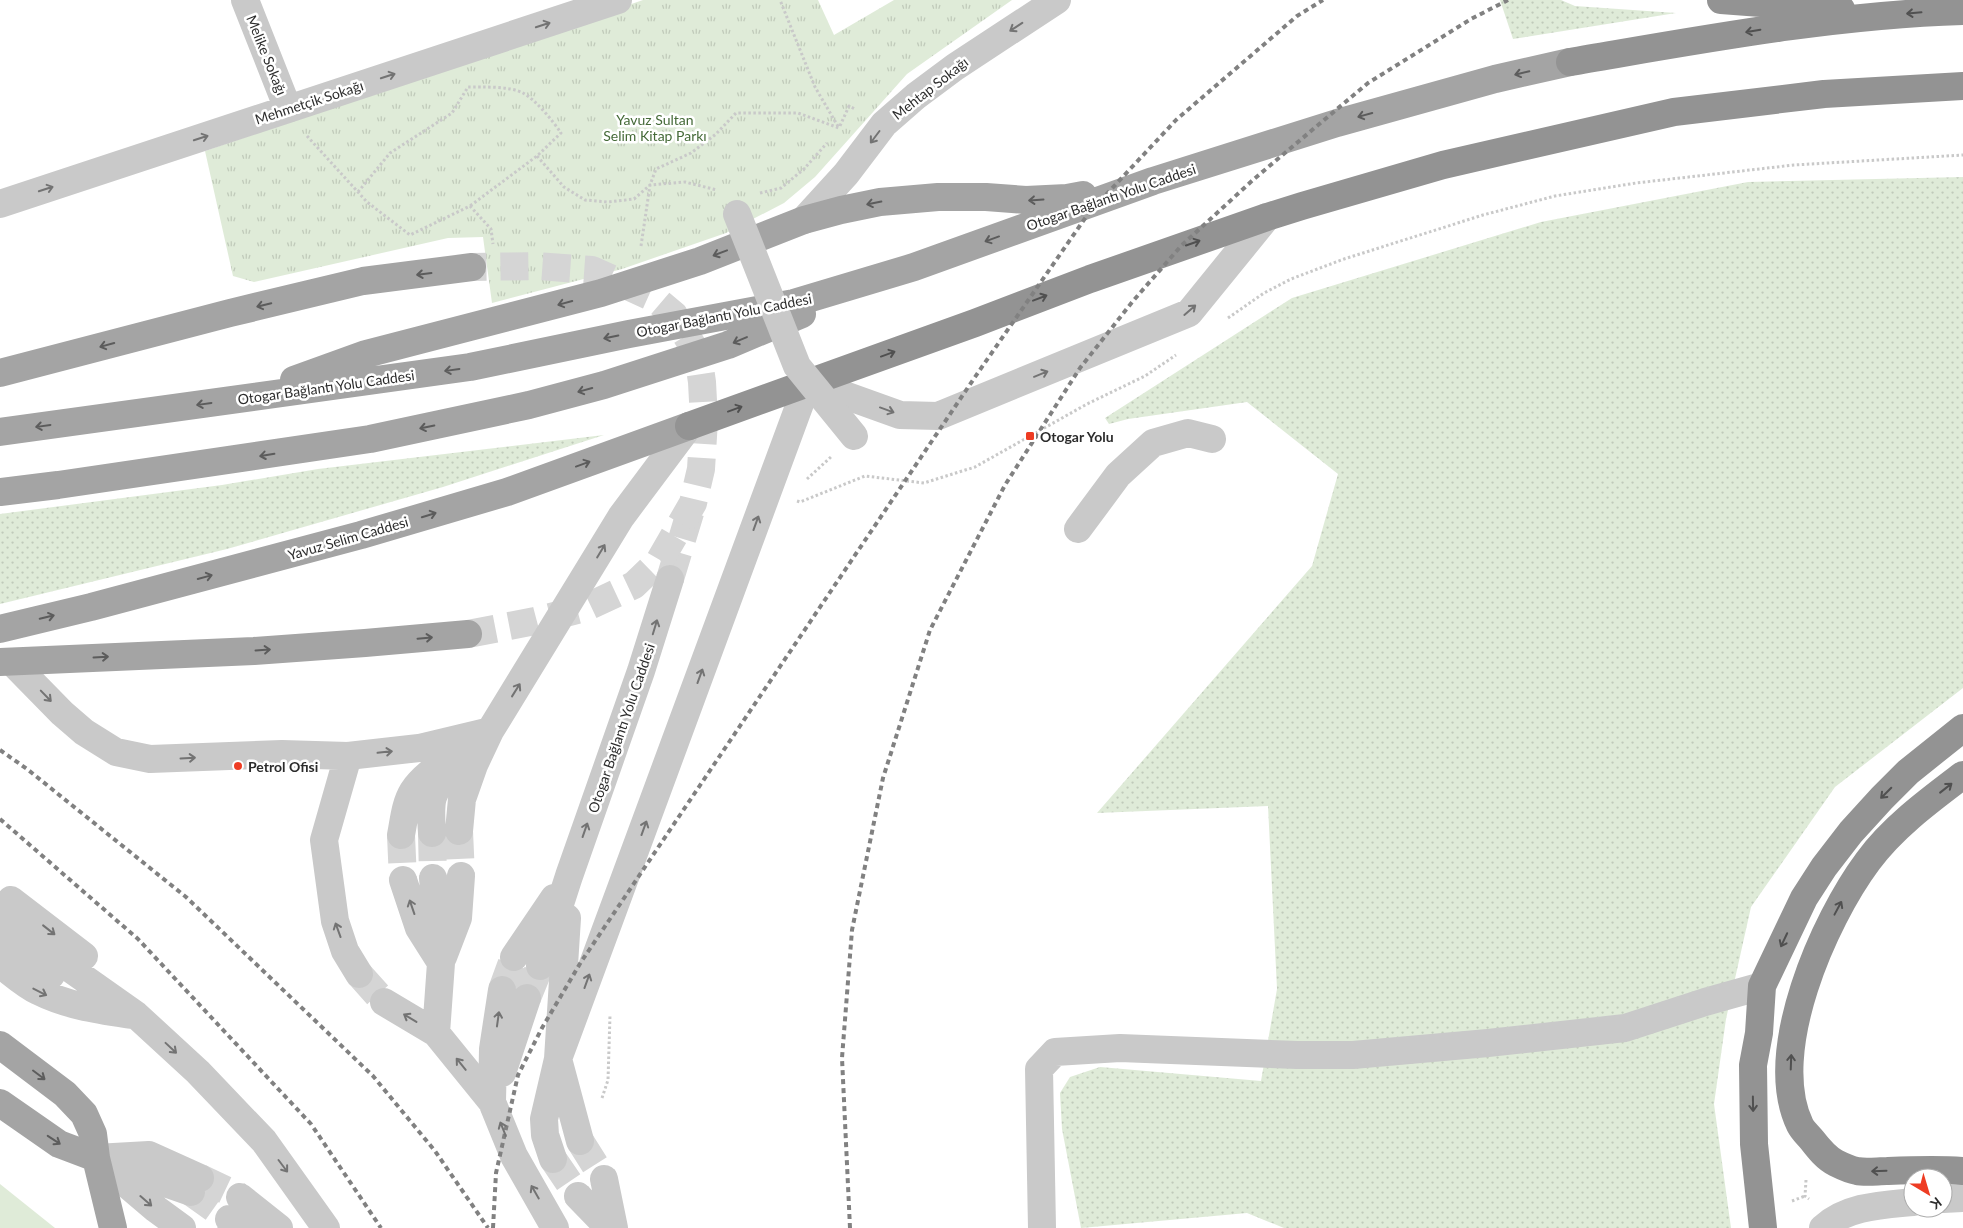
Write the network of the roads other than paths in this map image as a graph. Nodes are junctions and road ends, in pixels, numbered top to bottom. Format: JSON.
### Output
{"nodes":[{"id":1,"x":245,"y":0,"type":"edge"},
{"id":2,"x":618,"y":0,"type":"edge"},
{"id":3,"x":1057,"y":0,"type":"edge"},
{"id":4,"x":1721,"y":0,"type":"edge"},
{"id":5,"x":1963,"y":10,"type":"edge"},
{"id":6,"x":1886,"y":16,"type":"junction"},
{"id":7,"x":1570,"y":62,"type":"joint"},
{"id":8,"x":1963,"y":86,"type":"edge"},
{"id":9,"x":288,"y":109,"type":"junction"},
{"id":10,"x":1153,"y":181,"type":"junction"},
{"id":11,"x":0,"y":204,"type":"edge"},
{"id":12,"x":737,"y":214,"type":"dead end"},
{"id":13,"x":1267,"y":217,"type":"junction"},
{"id":14,"x":804,"y":220,"type":"junction"},
{"id":15,"x":914,"y":267,"type":"junction"},
{"id":16,"x":472,"y":268,"type":"tunnel mouth"},
{"id":17,"x":0,"y":373,"type":"edge"},
{"id":18,"x":808,"y":382,"type":"junction"},
{"id":19,"x":245,"y":398,"type":"junction"},
{"id":20,"x":689,"y":426,"type":"junction"},
{"id":21,"x":0,"y":432,"type":"edge"},
{"id":22,"x":854,"y":436,"type":"road end"},
{"id":23,"x":1212,"y":439,"type":"dead end"},
{"id":24,"x":0,"y":492,"type":"edge"},
{"id":25,"x":1078,"y":530,"type":"dead end"},
{"id":26,"x":670,"y":578,"type":"tunnel mouth"},
{"id":27,"x":0,"y":629,"type":"edge"},
{"id":28,"x":468,"y":634,"type":"tunnel mouth"},
{"id":29,"x":6,"y":662,"type":"edge"},
{"id":30,"x":1963,"y":728,"type":"edge"},
{"id":31,"x":490,"y":731,"type":"junction"},
{"id":32,"x":348,"y":756,"type":"junction"},
{"id":33,"x":1963,"y":774,"type":"edge"},
{"id":34,"x":458,"y":831,"type":"tunnel mouth"},
{"id":35,"x":432,"y":833,"type":"tunnel mouth"},
{"id":36,"x":401,"y":835,"type":"tunnel mouth"},
{"id":37,"x":461,"y":876,"type":"tunnel mouth"},
{"id":38,"x":569,"y":876,"type":"junction"},
{"id":39,"x":433,"y":878,"type":"tunnel mouth"},
{"id":40,"x":403,"y":880,"type":"tunnel mouth"},
{"id":41,"x":5,"y":909,"type":"edge"},
{"id":42,"x":0,"y":944,"type":"edge"},
{"id":43,"x":514,"y":957,"type":"tunnel mouth"},
{"id":44,"x":0,"y":964,"type":"edge"},
{"id":45,"x":441,"y":964,"type":"junction"},
{"id":46,"x":540,"y":966,"type":"tunnel mouth"},
{"id":47,"x":360,"y":974,"type":"tunnel mouth"},
{"id":48,"x":1806,"y":984,"type":"junction"},
{"id":49,"x":1762,"y":986,"type":"junction"},
{"id":50,"x":514,"y":994,"type":"tunnel mouth"},
{"id":51,"x":384,"y":1002,"type":"tunnel mouth"},
{"id":52,"x":136,"y":1015,"type":"junction"},
{"id":53,"x":436,"y":1033,"type":"junction"},
{"id":54,"x":0,"y":1045,"type":"edge"},
{"id":55,"x":558,"y":1059,"type":"junction"},
{"id":56,"x":492,"y":1102,"type":"junction"},
{"id":57,"x":0,"y":1103,"type":"edge"},
{"id":58,"x":580,"y":1142,"type":"tunnel mouth"},
{"id":59,"x":96,"y":1158,"type":"junction"},
{"id":60,"x":553,"y":1159,"type":"tunnel mouth"},
{"id":61,"x":1963,"y":1171,"type":"edge"},
{"id":62,"x":604,"y":1179,"type":"tunnel mouth"},
{"id":63,"x":195,"y":1185,"type":"tunnel mouth"},
{"id":64,"x":578,"y":1196,"type":"tunnel mouth"},
{"id":65,"x":1903,"y":1203,"type":"edge"},
{"id":66,"x":237,"y":1214,"type":"tunnel mouth"},
{"id":67,"x":112,"y":1228,"type":"edge"},
{"id":68,"x":182,"y":1228,"type":"edge"},
{"id":69,"x":279,"y":1228,"type":"edge"},
{"id":70,"x":326,"y":1228,"type":"edge"},
{"id":71,"x":555,"y":1228,"type":"edge"},
{"id":72,"x":609,"y":1228,"type":"edge"},
{"id":73,"x":614,"y":1228,"type":"edge"},
{"id":74,"x":1042,"y":1228,"type":"edge"},
{"id":75,"x":1763,"y":1228,"type":"edge"},
{"id":76,"x":1823,"y":1228,"type":"edge"}],
"edges":[{"from":1,"to":9,"type":"street","name":"Melike Sokağı"},
{"from":9,"to":2,"type":"street","name":"Mehmetçik Sokağı","one_way":true},
{"from":3,"to":14,"type":"street","name":"Mehtap Sokağı","one_way":true},
{"from":4,"to":6,"type":"highway"},
{"from":5,"to":6,"type":"highway","one_way":true},
{"from":6,"to":7,"type":"highway","one_way":true},
{"from":7,"to":10,"type":"main road","name":"Otogar Bağlantı Yolu Caddesi","one_way":true},
{"from":8,"to":13,"type":"highway"},
{"from":11,"to":9,"type":"street","name":"Mehmetçik Sokağı","one_way":true},
{"from":10,"to":14,"type":"main road","one_way":true},
{"from":10,"to":15,"type":"main road","name":"Otogar Bağlantı Yolu Caddesi","one_way":true},
{"from":12,"to":22,"type":"street","bridge":true},
{"from":18,"to":13,"type":"highway","one_way":true},
{"from":18,"to":13,"type":"street","one_way":true},
{"from":14,"to":19,"type":"main road","one_way":true},
{"from":15,"to":19,"type":"main road","name":"Otogar Bağlantı Yolu Caddesi","one_way":true},
{"from":15,"to":24,"type":"main road","one_way":true},
{"from":16,"to":17,"type":"main road","one_way":true},
{"from":20,"to":18,"type":"highway","one_way":true},
{"from":55,"to":18,"type":"street","one_way":true},
{"from":19,"to":21,"type":"main road","name":"Otogar Bağlantı Yolu Caddesi","one_way":true},
{"from":27,"to":20,"type":"main road","name":"Yavuz Selim Caddesi","one_way":true},
{"from":31,"to":20,"type":"street","one_way":true},
{"from":23,"to":25,"type":"street"},
{"from":38,"to":26,"type":"street","name":"Otogar Bağlantı Yolu Caddesi","one_way":true},
{"from":29,"to":28,"type":"main road","one_way":true},
{"from":29,"to":32,"type":"street","one_way":true},
{"from":30,"to":49,"type":"highway","one_way":true},
{"from":32,"to":31,"type":"street","one_way":true},
{"from":31,"to":34,"type":"street"},
{"from":31,"to":35,"type":"street"},
{"from":31,"to":36,"type":"street"},
{"from":47,"to":32,"type":"street","one_way":true},
{"from":48,"to":33,"type":"highway","one_way":true},
{"from":37,"to":45,"type":"street"},
{"from":38,"to":43,"type":"street"},
{"from":38,"to":46,"type":"street"},
{"from":38,"to":55,"type":"street"},
{"from":39,"to":45,"type":"street"},
{"from":45,"to":40,"type":"street","one_way":true},
{"from":41,"to":52,"type":"street","one_way":true},
{"from":42,"to":52,"type":"street"},
{"from":44,"to":52,"type":"street","one_way":true},
{"from":45,"to":53,"type":"street"},
{"from":48,"to":49,"type":"highway"},
{"from":61,"to":48,"type":"highway","one_way":true},
{"from":49,"to":74,"type":"street"},
{"from":49,"to":75,"type":"highway","one_way":true},
{"from":56,"to":50,"type":"street","one_way":true},
{"from":53,"to":51,"type":"street","one_way":true},
{"from":52,"to":70,"type":"street","one_way":true},
{"from":56,"to":53,"type":"street","one_way":true},
{"from":54,"to":59,"type":"main road","one_way":true},
{"from":55,"to":58,"type":"street"},
{"from":55,"to":60,"type":"street"},
{"from":71,"to":56,"type":"street","one_way":true},
{"from":57,"to":59,"type":"main road","one_way":true},
{"from":59,"to":63,"type":"street"},
{"from":59,"to":67,"type":"main road"},
{"from":59,"to":68,"type":"street","one_way":true},
{"from":62,"to":73,"type":"street"},
{"from":64,"to":72,"type":"street"},
{"from":65,"to":76,"type":"street"},
{"from":66,"to":69,"type":"street"}]}
